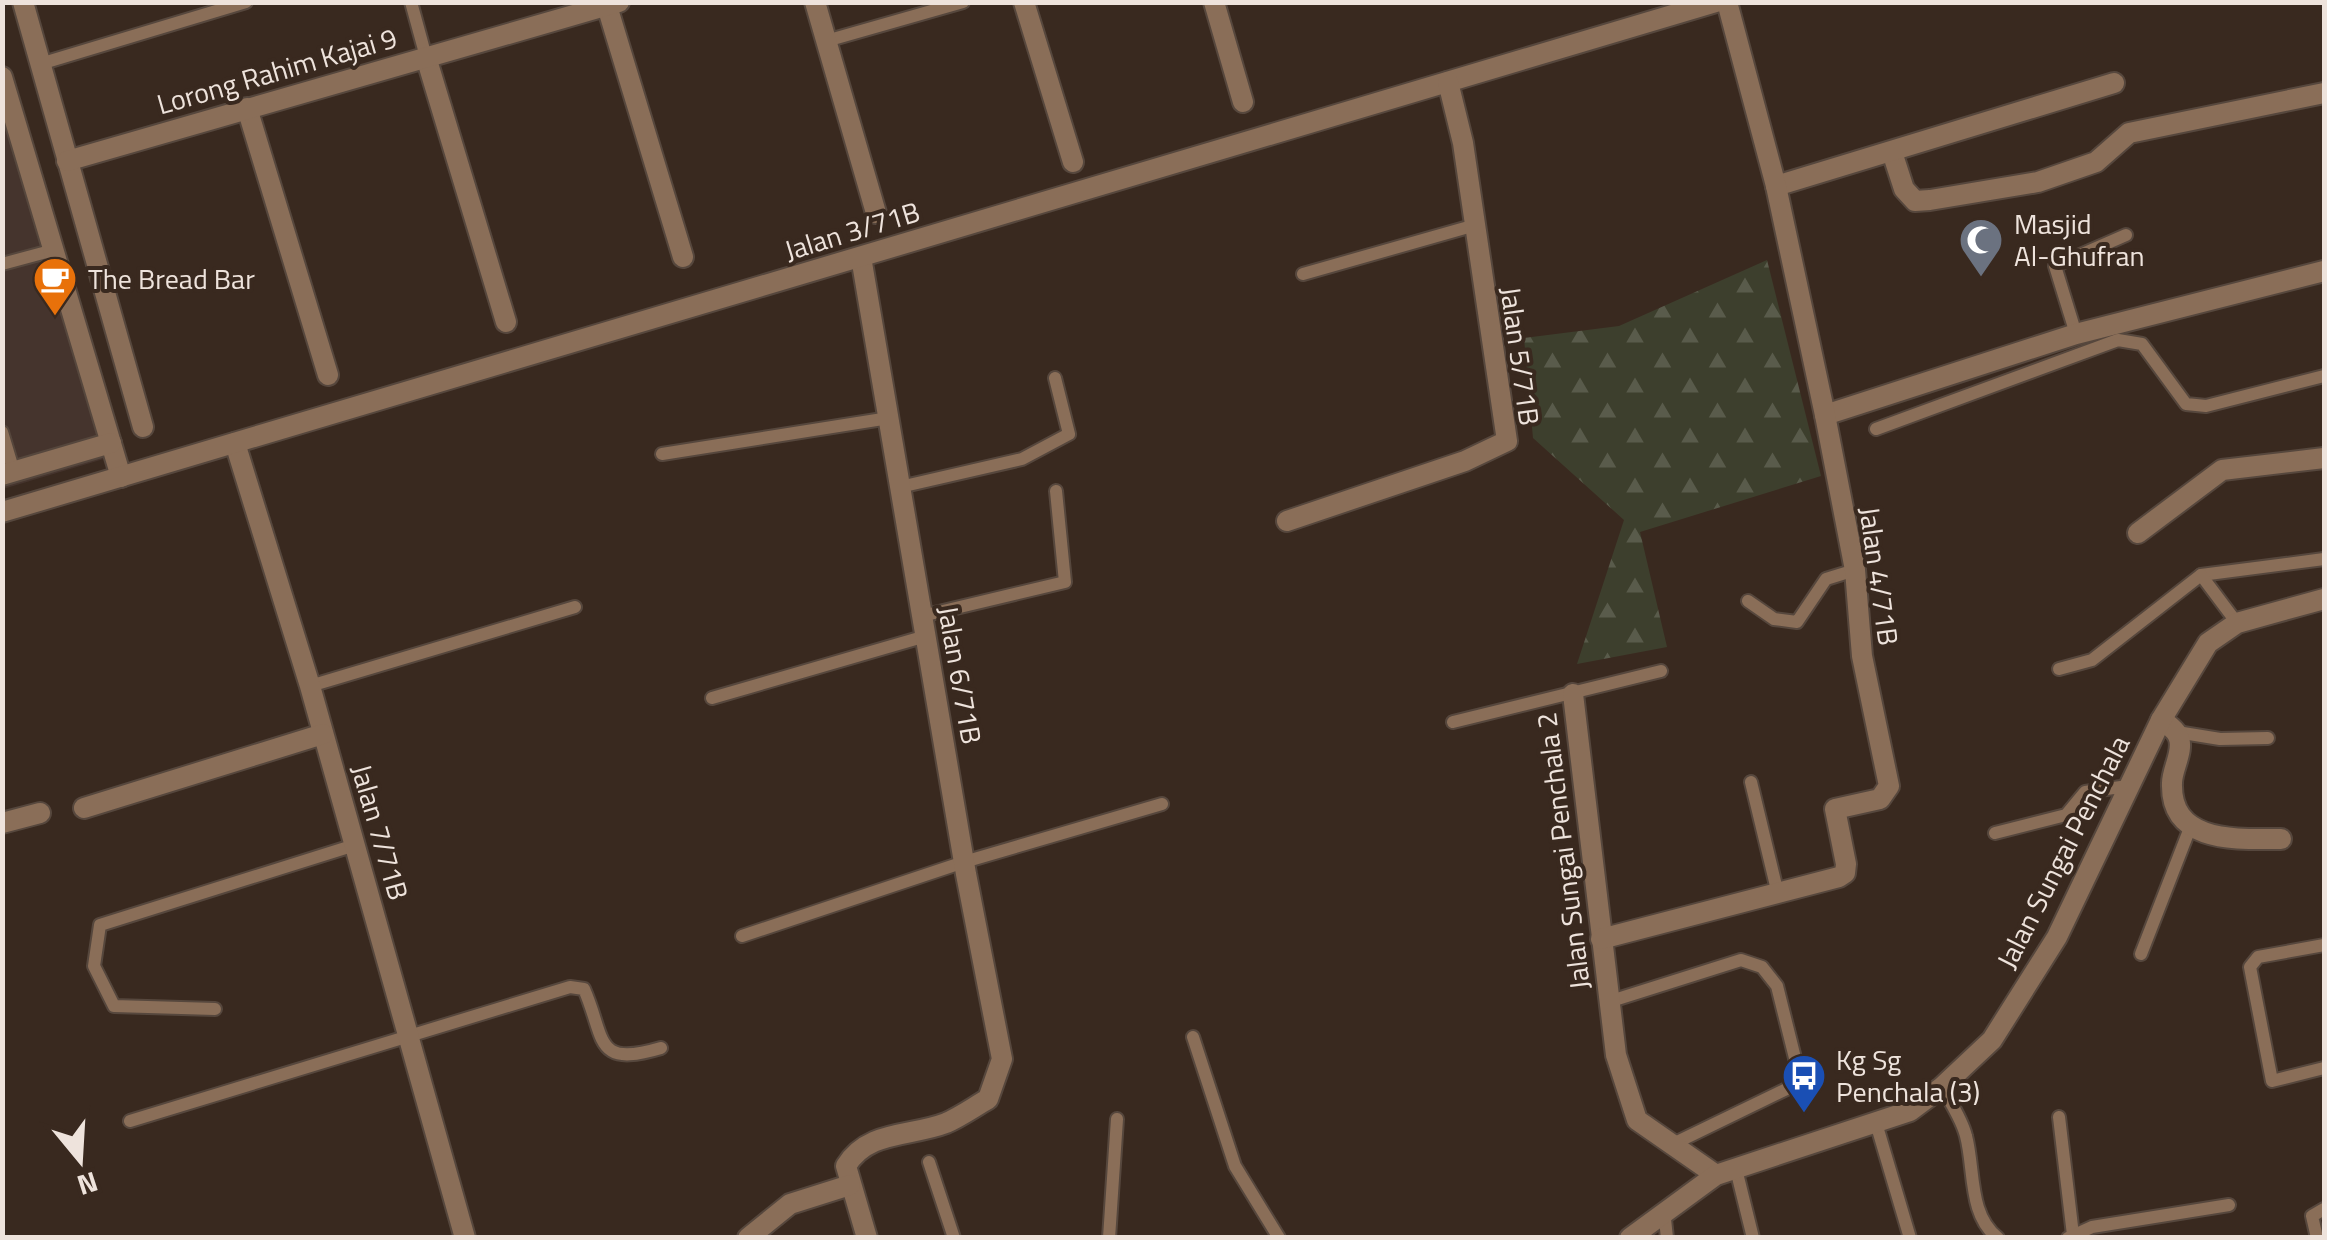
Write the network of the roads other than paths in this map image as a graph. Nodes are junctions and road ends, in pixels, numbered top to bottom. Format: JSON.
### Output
{"nodes":[{"id":1,"x":23,"y":2,"type":"edge"},
{"id":2,"x":246,"y":2,"type":"edge"},
{"id":3,"x":411,"y":2,"type":"edge"},
{"id":4,"x":815,"y":2,"type":"edge"},
{"id":5,"x":963,"y":2,"type":"edge"},
{"id":6,"x":1024,"y":2,"type":"edge"},
{"id":7,"x":1214,"y":2,"type":"edge"},
{"id":8,"x":1716,"y":2,"type":"edge"},
{"id":9,"x":1726,"y":2,"type":"edge"},
{"id":10,"x":613,"y":4,"type":"edge"},
{"id":11,"x":826,"y":42,"type":"junction"},
{"id":12,"x":426,"y":57,"type":"junction"},
{"id":13,"x":40,"y":64,"type":"junction"},
{"id":14,"x":2,"y":77,"type":"edge"},
{"id":15,"x":1448,"y":82,"type":"junction"},
{"id":16,"x":2114,"y":84,"type":"dead end"},
{"id":17,"x":2324,"y":93,"type":"edge"},
{"id":18,"x":1243,"y":102,"type":"dead end"},
{"id":19,"x":248,"y":108,"type":"junction"},
{"id":20,"x":1892,"y":152,"type":"junction"},
{"id":21,"x":67,"y":161,"type":"junction"},
{"id":22,"x":1073,"y":162,"type":"dead end"},
{"id":23,"x":1776,"y":186,"type":"junction"},
{"id":24,"x":876,"y":213,"type":"dead end"},
{"id":25,"x":1472,"y":226,"type":"junction"},
{"id":26,"x":2126,"y":235,"type":"dead end"},
{"id":27,"x":54,"y":250,"type":"junction"},
{"id":28,"x":684,"y":257,"type":"dead end"},
{"id":29,"x":861,"y":257,"type":"junction"},
{"id":30,"x":2,"y":264,"type":"edge"},
{"id":31,"x":2324,"y":271,"type":"edge"},
{"id":32,"x":1303,"y":274,"type":"dead end"},
{"id":33,"x":506,"y":322,"type":"dead end"},
{"id":34,"x":2076,"y":334,"type":"junction"},
{"id":35,"x":328,"y":375,"type":"dead end"},
{"id":36,"x":2324,"y":376,"type":"edge"},
{"id":37,"x":1055,"y":378,"type":"dead end"},
{"id":38,"x":1825,"y":415,"type":"junction"},
{"id":39,"x":889,"y":418,"type":"junction"},
{"id":40,"x":143,"y":427,"type":"dead end"},
{"id":41,"x":1876,"y":429,"type":"dead end"},
{"id":42,"x":2,"y":432,"type":"edge"},
{"id":43,"x":111,"y":443,"type":"junction"},
{"id":44,"x":234,"y":443,"type":"junction"},
{"id":45,"x":662,"y":454,"type":"dead end"},
{"id":46,"x":2324,"y":458,"type":"edge"},
{"id":47,"x":8,"y":474,"type":"edge"},
{"id":48,"x":121,"y":477,"type":"junction"},
{"id":49,"x":900,"y":486,"type":"junction"},
{"id":50,"x":1056,"y":491,"type":"dead end"},
{"id":51,"x":2,"y":512,"type":"edge"},
{"id":52,"x":1287,"y":521,"type":"dead end"},
{"id":53,"x":2138,"y":533,"type":"dead end"},
{"id":54,"x":2324,"y":559,"type":"edge"},
{"id":55,"x":1855,"y":570,"type":"junction"},
{"id":56,"x":2201,"y":575,"type":"junction"},
{"id":57,"x":2324,"y":599,"type":"edge"},
{"id":58,"x":1748,"y":600,"type":"dead end"},
{"id":59,"x":575,"y":607,"type":"dead end"},
{"id":60,"x":2237,"y":623,"type":"junction"},
{"id":61,"x":924,"y":626,"type":"junction"},
{"id":62,"x":2059,"y":669,"type":"dead end"},
{"id":63,"x":1661,"y":672,"type":"dead end"},
{"id":64,"x":310,"y":686,"type":"junction"},
{"id":65,"x":1573,"y":694,"type":"junction"},
{"id":66,"x":712,"y":698,"type":"dead end"},
{"id":67,"x":1452,"y":722,"type":"dead end"},
{"id":68,"x":2169,"y":726,"type":"junction"},
{"id":69,"x":323,"y":734,"type":"junction"},
{"id":70,"x":2268,"y":738,"type":"dead end"},
{"id":71,"x":1750,"y":782,"type":"dead end"},
{"id":72,"x":2128,"y":786,"type":"junction"},
{"id":73,"x":1162,"y":804,"type":"dead end"},
{"id":74,"x":84,"y":808,"type":"dead end"},
{"id":75,"x":40,"y":813,"type":"dead end"},
{"id":76,"x":2,"y":823,"type":"edge"},
{"id":77,"x":2190,"y":828,"type":"junction"},
{"id":78,"x":1995,"y":833,"type":"dead end"},
{"id":79,"x":2281,"y":839,"type":"dead end"},
{"id":80,"x":355,"y":844,"type":"junction"},
{"id":81,"x":964,"y":862,"type":"junction"},
{"id":82,"x":1778,"y":894,"type":"junction"},
{"id":83,"x":742,"y":936,"type":"dead end"},
{"id":84,"x":1601,"y":939,"type":"junction"},
{"id":85,"x":2324,"y":945,"type":"edge"},
{"id":86,"x":2141,"y":954,"type":"dead end"},
{"id":87,"x":1608,"y":1002,"type":"junction"},
{"id":88,"x":215,"y":1008,"type":"dead end"},
{"id":89,"x":409,"y":1033,"type":"junction"},
{"id":90,"x":1192,"y":1037,"type":"dead end"},
{"id":91,"x":661,"y":1048,"type":"dead end"},
{"id":92,"x":2324,"y":1068,"type":"edge"},
{"id":93,"x":1942,"y":1087,"type":"junction"},
{"id":94,"x":2059,"y":1117,"type":"dead end"},
{"id":95,"x":130,"y":1120,"type":"dead end"},
{"id":96,"x":1117,"y":1120,"type":"dead end"},
{"id":97,"x":1876,"y":1123,"type":"junction"},
{"id":98,"x":1671,"y":1145,"type":"junction"},
{"id":99,"x":928,"y":1162,"type":"dead end"},
{"id":100,"x":1726,"y":1172,"type":"junction"},
{"id":101,"x":850,"y":1184,"type":"junction"},
{"id":102,"x":2229,"y":1206,"type":"dead end"},
{"id":103,"x":2324,"y":1209,"type":"edge"},
{"id":104,"x":1664,"y":1210,"type":"junction"},
{"id":105,"x":2071,"y":1236,"type":"edge"},
{"id":106,"x":465,"y":1238,"type":"edge"},
{"id":107,"x":748,"y":1238,"type":"edge"},
{"id":108,"x":867,"y":1238,"type":"edge"},
{"id":109,"x":954,"y":1238,"type":"edge"},
{"id":110,"x":1109,"y":1238,"type":"edge"},
{"id":111,"x":1279,"y":1238,"type":"edge"},
{"id":112,"x":1630,"y":1238,"type":"edge"},
{"id":113,"x":1667,"y":1238,"type":"edge"},
{"id":114,"x":1752,"y":1238,"type":"edge"},
{"id":115,"x":1910,"y":1238,"type":"edge"},
{"id":116,"x":1998,"y":1238,"type":"edge"},
{"id":117,"x":2318,"y":1238,"type":"edge"}],
"edges":[{"from":1,"to":13,"type":"street"},
{"from":2,"to":13,"type":"lane"},
{"from":3,"to":12,"type":"lane"},
{"from":4,"to":11,"type":"street"},
{"from":5,"to":11,"type":"lane"},
{"from":6,"to":22,"type":"street"},
{"from":7,"to":18,"type":"street"},
{"from":8,"to":15,"type":"street","name":"Jalan 3/71B"},
{"from":9,"to":23,"type":"street","name":"Jalan 4/71B"},
{"from":10,"to":12,"type":"street","name":"Lorong Rahim Kajai 9"},
{"from":10,"to":28,"type":"street"},
{"from":11,"to":24,"type":"street"},
{"from":12,"to":19,"type":"street","name":"Lorong Rahim Kajai 9"},
{"from":12,"to":33,"type":"street"},
{"from":13,"to":21,"type":"street"},
{"from":14,"to":27,"type":"street"},
{"from":15,"to":25,"type":"street","name":"Jalan 5/71B"},
{"from":15,"to":29,"type":"street","name":"Jalan 3/71B"},
{"from":16,"to":20,"type":"street"},
{"from":17,"to":20,"type":"street"},
{"from":19,"to":21,"type":"street","name":"Lorong Rahim Kajai 9"},
{"from":19,"to":35,"type":"street"},
{"from":20,"to":23,"type":"street"},
{"from":21,"to":40,"type":"street"},
{"from":23,"to":38,"type":"street","name":"Jalan 4/71B"},
{"from":25,"to":32,"type":"lane"},
{"from":25,"to":52,"type":"street","name":"Jalan 5/71B"},
{"from":26,"to":34,"type":"lane"},
{"from":27,"to":30,"type":"lane"},
{"from":27,"to":43,"type":"street"},
{"from":29,"to":39,"type":"street","name":"Jalan 6/71B"},
{"from":29,"to":44,"type":"street","name":"Jalan 3/71B"},
{"from":31,"to":34,"type":"street"},
{"from":34,"to":38,"type":"street"},
{"from":36,"to":41,"type":"lane"},
{"from":37,"to":49,"type":"lane"},
{"from":38,"to":55,"type":"street","name":"Jalan 4/71B"},
{"from":39,"to":45,"type":"lane"},
{"from":39,"to":49,"type":"street","name":"Jalan 6/71B"},
{"from":42,"to":47,"type":"lane"},
{"from":43,"to":47,"type":"street"},
{"from":43,"to":48,"type":"street"},
{"from":44,"to":48,"type":"street","name":"Jalan 3/71B"},
{"from":44,"to":64,"type":"street","name":"Jalan 7/71B"},
{"from":46,"to":53,"type":"street"},
{"from":48,"to":51,"type":"street","name":"Jalan 3/71B"},
{"from":49,"to":61,"type":"street","name":"Jalan 6/71B"},
{"from":50,"to":61,"type":"lane"},
{"from":54,"to":56,"type":"lane"},
{"from":55,"to":58,"type":"lane"},
{"from":55,"to":82,"type":"street","name":"Jalan 4/71B"},
{"from":56,"to":60,"type":"lane"},
{"from":56,"to":62,"type":"lane"},
{"from":57,"to":60,"type":"street","name":"Jalan Sungai Penchala"},
{"from":59,"to":64,"type":"lane"},
{"from":60,"to":68,"type":"street","name":"Jalan Sungai Penchala"},
{"from":61,"to":66,"type":"lane"},
{"from":61,"to":81,"type":"street","name":"Jalan 6/71B"},
{"from":63,"to":65,"type":"lane"},
{"from":64,"to":69,"type":"street","name":"Jalan 7/71B"},
{"from":65,"to":67,"type":"lane"},
{"from":65,"to":84,"type":"street","name":"Jalan Sungai Penchala 2"},
{"from":68,"to":70,"type":"lane"},
{"from":68,"to":72,"type":"street","name":"Jalan Sungai Penchala"},
{"from":68,"to":77,"type":"street"},
{"from":69,"to":74,"type":"street"},
{"from":69,"to":80,"type":"street","name":"Jalan 7/71B"},
{"from":71,"to":82,"type":"lane"},
{"from":72,"to":78,"type":"lane"},
{"from":72,"to":93,"type":"street","name":"Jalan Sungai Penchala"},
{"from":73,"to":81,"type":"lane"},
{"from":75,"to":76,"type":"street"},
{"from":77,"to":79,"type":"street"},
{"from":77,"to":86,"type":"lane"},
{"from":80,"to":88,"type":"lane"},
{"from":80,"to":89,"type":"street","name":"Jalan 7/71B"},
{"from":81,"to":83,"type":"lane"},
{"from":81,"to":101,"type":"street","name":"Jalan 6/71B"},
{"from":82,"to":84,"type":"street","name":"Jalan 4/71B"},
{"from":84,"to":87,"type":"street","name":"Jalan Sungai Penchala 2"},
{"from":85,"to":92,"type":"lane"},
{"from":87,"to":98,"type":"street","name":"Jalan Sungai Penchala 2"},
{"from":87,"to":98,"type":"lane","name":"Jalan Sungai Penchala 2"},
{"from":89,"to":91,"type":"lane"},
{"from":89,"to":95,"type":"lane"},
{"from":89,"to":106,"type":"street","name":"Jalan 7/71B"},
{"from":90,"to":111,"type":"lane"},
{"from":93,"to":97,"type":"street","name":"Jalan Sungai Penchala"},
{"from":93,"to":116,"type":"lane"},
{"from":94,"to":105,"type":"lane"},
{"from":96,"to":110,"type":"lane"},
{"from":97,"to":100,"type":"street","name":"Jalan Sungai Penchala"},
{"from":97,"to":115,"type":"lane"},
{"from":98,"to":100,"type":"street","name":"Jalan Sungai Penchala 2"},
{"from":99,"to":109,"type":"lane"},
{"from":100,"to":104,"type":"street","name":"Jalan Sungai Penchala"},
{"from":100,"to":114,"type":"lane"},
{"from":101,"to":107,"type":"street"},
{"from":101,"to":108,"type":"street"},
{"from":102,"to":105,"type":"lane"},
{"from":103,"to":117,"type":"lane"},
{"from":104,"to":112,"type":"street","name":"Jalan Sungai Penchala"},
{"from":104,"to":113,"type":"lane"}]}
